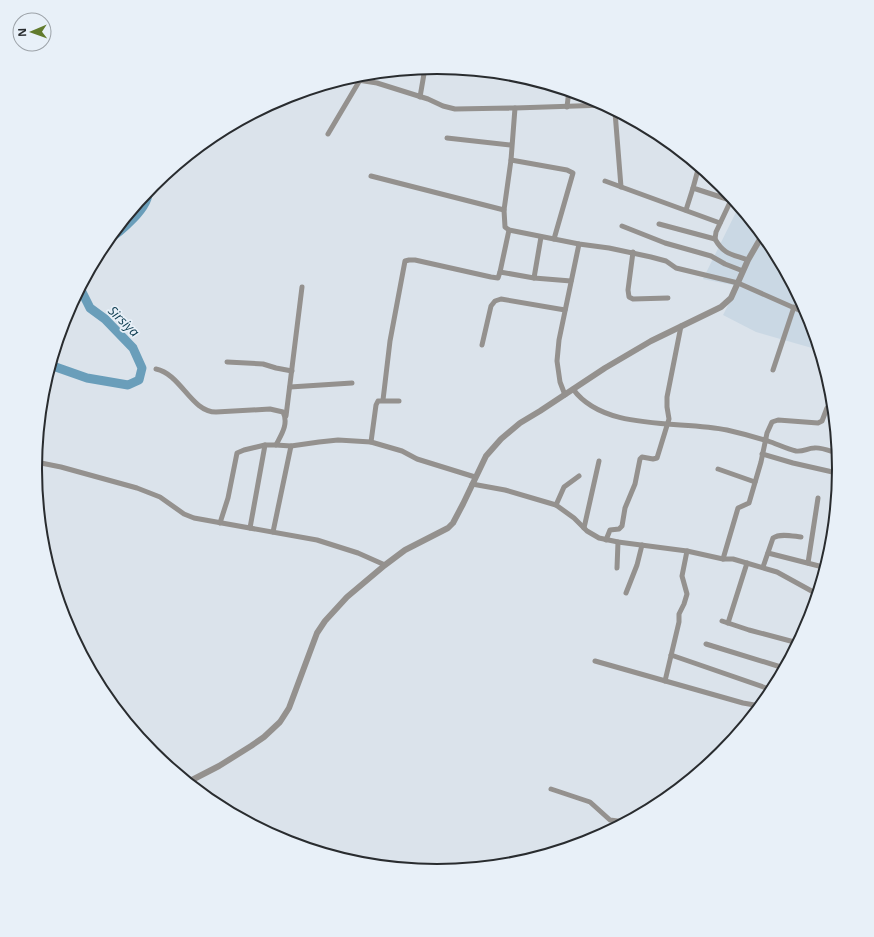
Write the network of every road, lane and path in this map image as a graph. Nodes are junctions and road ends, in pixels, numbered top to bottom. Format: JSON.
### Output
{"nodes":[{"id":1,"x":424,"y":74,"type":"edge"},
{"id":2,"x":359,"y":81,"type":"edge"},
{"id":3,"x":363,"y":81,"type":"edge"},
{"id":4,"x":568,"y":96,"type":"edge"},
{"id":5,"x":420,"y":97,"type":"junction"},
{"id":6,"x":592,"y":106,"type":"edge"},
{"id":7,"x":567,"y":107,"type":"junction"},
{"id":8,"x":515,"y":108,"type":"junction"},
{"id":9,"x":615,"y":116,"type":"edge"},
{"id":10,"x":328,"y":134,"type":"dead end"},
{"id":11,"x":447,"y":138,"type":"dead end"},
{"id":12,"x":511,"y":145,"type":"junction"},
{"id":13,"x":511,"y":160,"type":"junction"},
{"id":14,"x":697,"y":172,"type":"edge"},
{"id":15,"x":371,"y":176,"type":"dead end"},
{"id":16,"x":605,"y":181,"type":"dead end"},
{"id":17,"x":620,"y":187,"type":"junction"},
{"id":18,"x":693,"y":188,"type":"junction"},
{"id":19,"x":724,"y":197,"type":"edge"},
{"id":20,"x":731,"y":204,"type":"edge"},
{"id":21,"x":504,"y":210,"type":"junction"},
{"id":22,"x":686,"y":210,"type":"junction"},
{"id":23,"x":720,"y":223,"type":"junction"},
{"id":24,"x":659,"y":224,"type":"dead end"},
{"id":25,"x":622,"y":226,"type":"dead end"},
{"id":26,"x":509,"y":230,"type":"junction"},
{"id":27,"x":541,"y":237,"type":"junction"},
{"id":28,"x":554,"y":239,"type":"junction"},
{"id":29,"x":715,"y":239,"type":"junction"},
{"id":30,"x":759,"y":241,"type":"edge"},
{"id":31,"x":579,"y":244,"type":"junction"},
{"id":32,"x":633,"y":252,"type":"junction"},
{"id":33,"x":748,"y":260,"type":"junction"},
{"id":34,"x":743,"y":271,"type":"junction"},
{"id":35,"x":500,"y":272,"type":"junction"},
{"id":36,"x":534,"y":278,"type":"junction"},
{"id":37,"x":571,"y":282,"type":"junction"},
{"id":38,"x":738,"y":283,"type":"junction"},
{"id":39,"x":302,"y":287,"type":"dead end"},
{"id":40,"x":668,"y":298,"type":"dead end"},
{"id":41,"x":794,"y":307,"type":"junction"},
{"id":42,"x":798,"y":309,"type":"edge"},
{"id":43,"x":565,"y":310,"type":"junction"},
{"id":44,"x":681,"y":326,"type":"junction"},
{"id":45,"x":482,"y":345,"type":"dead end"},
{"id":46,"x":227,"y":362,"type":"dead end"},
{"id":47,"x":156,"y":369,"type":"dead end"},
{"id":48,"x":773,"y":370,"type":"dead end"},
{"id":49,"x":292,"y":371,"type":"junction"},
{"id":50,"x":352,"y":383,"type":"dead end"},
{"id":51,"x":290,"y":387,"type":"junction"},
{"id":52,"x":573,"y":389,"type":"junction"},
{"id":53,"x":565,"y":395,"type":"junction"},
{"id":54,"x":383,"y":400,"type":"junction"},
{"id":55,"x":399,"y":400,"type":"dead end"},
{"id":56,"x":827,"y":408,"type":"edge"},
{"id":57,"x":286,"y":417,"type":"junction"},
{"id":58,"x":666,"y":425,"type":"junction"},
{"id":59,"x":766,"y":440,"type":"junction"},
{"id":60,"x":371,"y":442,"type":"junction"},
{"id":61,"x":265,"y":445,"type":"junction"},
{"id":62,"x":276,"y":445,"type":"junction"},
{"id":63,"x":291,"y":446,"type":"junction"},
{"id":64,"x":831,"y":451,"type":"edge"},
{"id":65,"x":762,"y":454,"type":"junction"},
{"id":66,"x":599,"y":461,"type":"dead end"},
{"id":67,"x":42,"y":463,"type":"edge"},
{"id":68,"x":718,"y":469,"type":"dead end"},
{"id":69,"x":832,"y":471,"type":"edge"},
{"id":70,"x":579,"y":476,"type":"dead end"},
{"id":71,"x":475,"y":477,"type":"junction"},
{"id":72,"x":755,"y":482,"type":"junction"},
{"id":73,"x":472,"y":484,"type":"junction"},
{"id":74,"x":818,"y":498,"type":"dead end"},
{"id":75,"x":556,"y":505,"type":"junction"},
{"id":76,"x":220,"y":523,"type":"junction"},
{"id":77,"x":250,"y":528,"type":"junction"},
{"id":78,"x":584,"y":528,"type":"junction"},
{"id":79,"x":273,"y":532,"type":"junction"},
{"id":80,"x":801,"y":538,"type":"dead end"},
{"id":81,"x":606,"y":540,"type":"junction"},
{"id":82,"x":618,"y":542,"type":"junction"},
{"id":83,"x":642,"y":545,"type":"junction"},
{"id":84,"x":687,"y":551,"type":"junction"},
{"id":85,"x":768,"y":552,"type":"junction"},
{"id":86,"x":723,"y":559,"type":"junction"},
{"id":87,"x":746,"y":563,"type":"junction"},
{"id":88,"x":808,"y":563,"type":"junction"},
{"id":89,"x":385,"y":565,"type":"junction"},
{"id":90,"x":819,"y":566,"type":"dead end"},
{"id":91,"x":763,"y":567,"type":"junction"},
{"id":92,"x":617,"y":568,"type":"dead end"},
{"id":93,"x":812,"y":591,"type":"edge"},
{"id":94,"x":626,"y":592,"type":"dead end"},
{"id":95,"x":722,"y":620,"type":"dead end"},
{"id":96,"x":728,"y":623,"type":"junction"},
{"id":97,"x":792,"y":641,"type":"edge"},
{"id":98,"x":706,"y":644,"type":"dead end"},
{"id":99,"x":671,"y":655,"type":"junction"},
{"id":100,"x":595,"y":661,"type":"dead end"},
{"id":101,"x":779,"y":666,"type":"edge"},
{"id":102,"x":665,"y":681,"type":"junction"},
{"id":103,"x":765,"y":688,"type":"edge"},
{"id":104,"x":753,"y":705,"type":"edge"},
{"id":105,"x":194,"y":779,"type":"edge"},
{"id":106,"x":551,"y":789,"type":"dead end"},
{"id":107,"x":616,"y":821,"type":"edge"}],
"edges":[{"from":1,"to":5,"type":"street"},
{"from":2,"to":10,"type":"street"},
{"from":3,"to":5,"type":"street"},
{"from":4,"to":7,"type":"street"},
{"from":5,"to":8,"type":"street"},
{"from":6,"to":7,"type":"street"},
{"from":7,"to":8,"type":"street"},
{"from":8,"to":12,"type":"street"},
{"from":9,"to":17,"type":"street"},
{"from":11,"to":12,"type":"street"},
{"from":12,"to":13,"type":"street"},
{"from":13,"to":21,"type":"street"},
{"from":13,"to":28,"type":"street"},
{"from":14,"to":18,"type":"street"},
{"from":15,"to":21,"type":"street"},
{"from":16,"to":17,"type":"street"},
{"from":17,"to":22,"type":"street"},
{"from":18,"to":19,"type":"street"},
{"from":18,"to":22,"type":"street"},
{"from":20,"to":23,"type":"street"},
{"from":21,"to":26,"type":"street"},
{"from":22,"to":23,"type":"street"},
{"from":23,"to":29,"type":"street"},
{"from":24,"to":29,"type":"street"},
{"from":25,"to":34,"type":"street"},
{"from":26,"to":27,"type":"street"},
{"from":26,"to":35,"type":"street"},
{"from":27,"to":28,"type":"street"},
{"from":27,"to":36,"type":"street"},
{"from":28,"to":31,"type":"street"},
{"from":29,"to":33,"type":"street"},
{"from":30,"to":33,"type":"street"},
{"from":31,"to":32,"type":"street"},
{"from":31,"to":37,"type":"street"},
{"from":32,"to":38,"type":"street"},
{"from":32,"to":40,"type":"street"},
{"from":33,"to":34,"type":"street"},
{"from":34,"to":38,"type":"street"},
{"from":35,"to":36,"type":"street"},
{"from":35,"to":54,"type":"street"},
{"from":36,"to":37,"type":"street"},
{"from":37,"to":43,"type":"street"},
{"from":38,"to":41,"type":"street"},
{"from":38,"to":44,"type":"street"},
{"from":39,"to":49,"type":"street"},
{"from":41,"to":42,"type":"street"},
{"from":41,"to":48,"type":"street"},
{"from":43,"to":45,"type":"street"},
{"from":43,"to":53,"type":"street"},
{"from":44,"to":52,"type":"street"},
{"from":44,"to":58,"type":"street"},
{"from":46,"to":49,"type":"street"},
{"from":47,"to":57,"type":"street"},
{"from":49,"to":51,"type":"street"},
{"from":50,"to":51,"type":"street"},
{"from":51,"to":57,"type":"street"},
{"from":52,"to":53,"type":"street"},
{"from":52,"to":58,"type":"street"},
{"from":53,"to":71,"type":"street"},
{"from":54,"to":55,"type":"street"},
{"from":54,"to":60,"type":"street"},
{"from":56,"to":59,"type":"street"},
{"from":57,"to":62,"type":"street"},
{"from":58,"to":59,"type":"street"},
{"from":58,"to":81,"type":"street"},
{"from":59,"to":64,"type":"street"},
{"from":59,"to":65,"type":"street"},
{"from":60,"to":63,"type":"street"},
{"from":60,"to":71,"type":"street"},
{"from":61,"to":62,"type":"street"},
{"from":61,"to":76,"type":"street"},
{"from":61,"to":77,"type":"street"},
{"from":62,"to":63,"type":"street"},
{"from":63,"to":79,"type":"street"},
{"from":65,"to":69,"type":"street"},
{"from":65,"to":72,"type":"street"},
{"from":66,"to":78,"type":"street"},
{"from":67,"to":76,"type":"street"},
{"from":68,"to":72,"type":"street"},
{"from":70,"to":75,"type":"street"},
{"from":71,"to":73,"type":"street"},
{"from":72,"to":86,"type":"street"},
{"from":73,"to":75,"type":"street"},
{"from":73,"to":89,"type":"street"},
{"from":74,"to":88,"type":"street"},
{"from":75,"to":78,"type":"street"},
{"from":76,"to":77,"type":"street"},
{"from":77,"to":79,"type":"street"},
{"from":78,"to":81,"type":"street"},
{"from":79,"to":89,"type":"street"},
{"from":80,"to":85,"type":"street"},
{"from":81,"to":82,"type":"street"},
{"from":82,"to":83,"type":"street"},
{"from":82,"to":92,"type":"street"},
{"from":83,"to":84,"type":"street"},
{"from":83,"to":94,"type":"street"},
{"from":84,"to":86,"type":"street"},
{"from":84,"to":99,"type":"street"},
{"from":85,"to":88,"type":"street"},
{"from":85,"to":91,"type":"street"},
{"from":86,"to":87,"type":"street"},
{"from":87,"to":91,"type":"street"},
{"from":87,"to":96,"type":"street"},
{"from":88,"to":90,"type":"street"},
{"from":89,"to":105,"type":"street"},
{"from":91,"to":93,"type":"street"},
{"from":95,"to":96,"type":"street"},
{"from":96,"to":97,"type":"street"},
{"from":98,"to":101,"type":"street"},
{"from":99,"to":102,"type":"street"},
{"from":99,"to":103,"type":"street"},
{"from":100,"to":102,"type":"street"},
{"from":102,"to":104,"type":"street"},
{"from":106,"to":107,"type":"street"}]}
